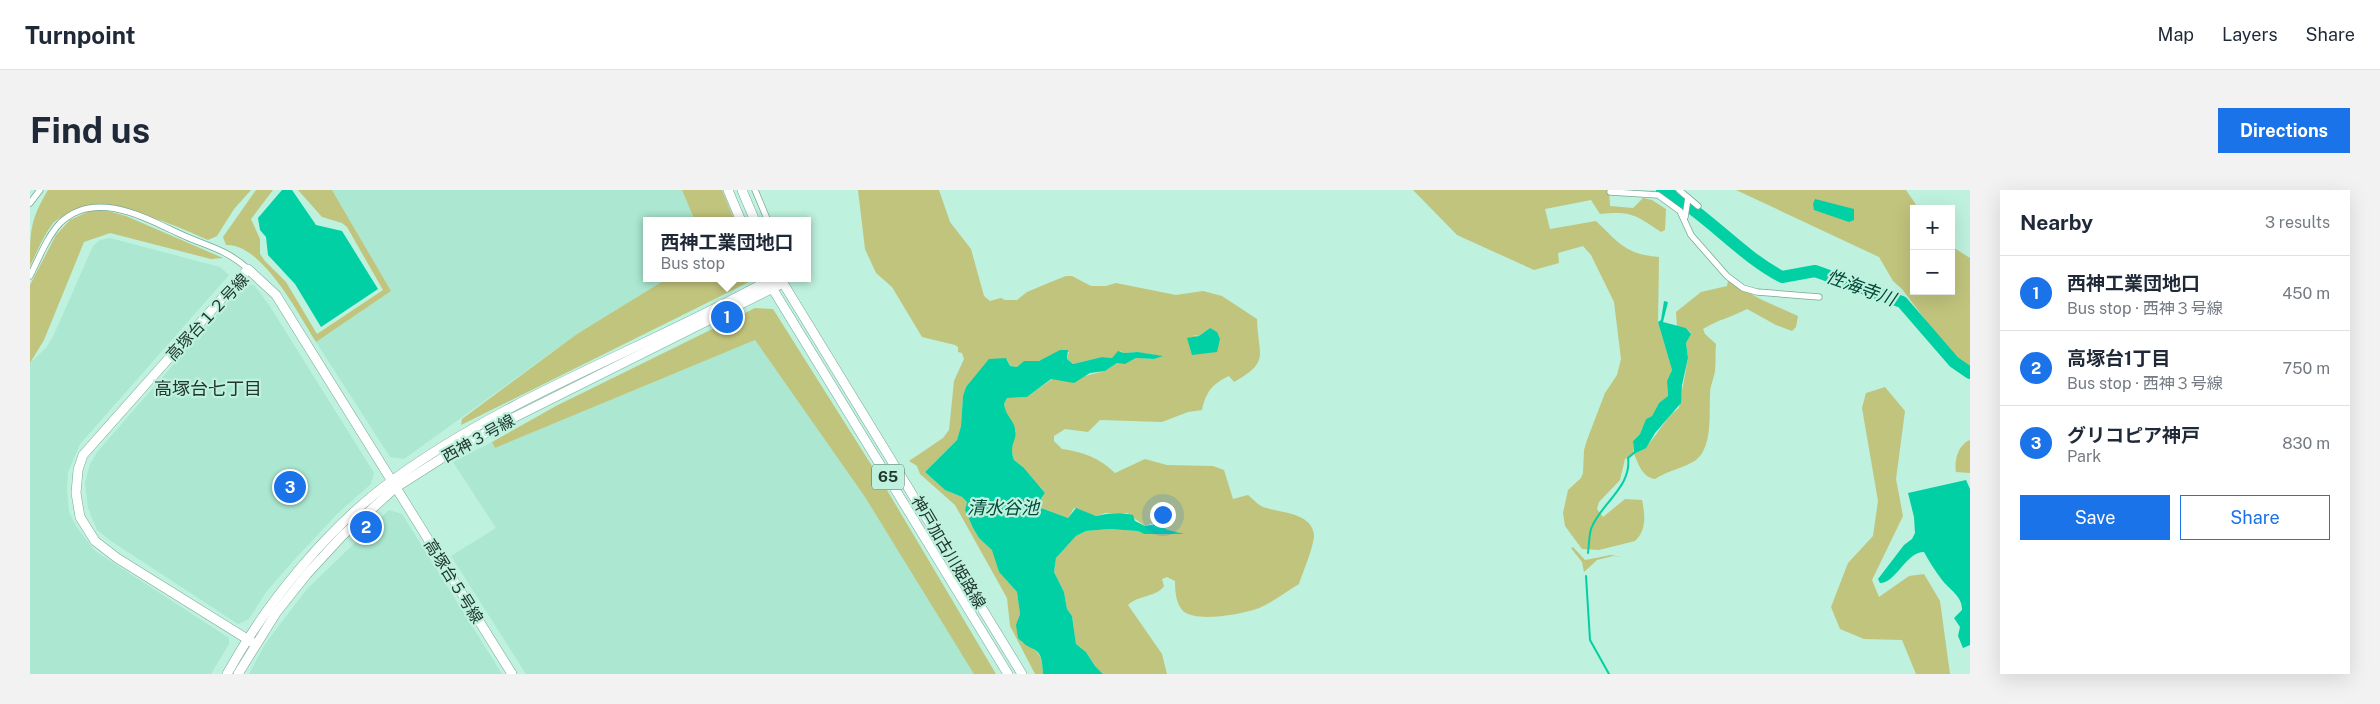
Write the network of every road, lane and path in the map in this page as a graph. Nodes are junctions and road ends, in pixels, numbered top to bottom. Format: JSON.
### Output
{"nodes":[{"id":1,"x":40,"y":190,"type":"edge"},
{"id":2,"x":728,"y":190,"type":"edge"},
{"id":3,"x":742,"y":190,"type":"edge"},
{"id":4,"x":755,"y":190,"type":"edge"},
{"id":5,"x":1679,"y":190,"type":"edge"},
{"id":6,"x":1610,"y":192,"type":"dead end"},
{"id":7,"x":1688,"y":198,"type":"junction"},
{"id":8,"x":30,"y":203,"type":"edge"},
{"id":9,"x":1698,"y":206,"type":"dead end"},
{"id":10,"x":739,"y":217,"type":"edge"},
{"id":11,"x":753,"y":217,"type":"edge"},
{"id":12,"x":766,"y":217,"type":"edge"},
{"id":13,"x":1684,"y":217,"type":"junction"},
{"id":14,"x":248,"y":269,"type":"junction"},
{"id":15,"x":30,"y":276,"type":"edge"},
{"id":16,"x":769,"y":282,"type":"edge"},
{"id":17,"x":782,"y":282,"type":"edge"},
{"id":18,"x":1819,"y":297,"type":"dead end"},
{"id":19,"x":394,"y":485,"type":"junction"},
{"id":20,"x":247,"y":639,"type":"junction"},
{"id":21,"x":255,"y":644,"type":"junction"},
{"id":22,"x":227,"y":674,"type":"edge"},
{"id":23,"x":238,"y":674,"type":"edge"},
{"id":24,"x":512,"y":674,"type":"edge"},
{"id":25,"x":1008,"y":674,"type":"edge"},
{"id":26,"x":1022,"y":674,"type":"edge"}],
"edges":[{"from":1,"to":8,"type":"street"},
{"from":2,"to":10,"type":"street"},
{"from":3,"to":11,"type":"street"},
{"from":4,"to":12,"type":"street"},
{"from":5,"to":7,"type":"street"},
{"from":6,"to":13,"type":"street"},
{"from":7,"to":9,"type":"street"},
{"from":7,"to":13,"type":"street"},
{"from":13,"to":18,"type":"street"},
{"from":14,"to":15,"type":"street"},
{"from":14,"to":19,"type":"street","name":"高塚台１２号線"},
{"from":14,"to":20,"type":"street","name":"高塚台１２号線"},
{"from":16,"to":19,"type":"street","name":"西神３号線"},
{"from":16,"to":25,"type":"street","name":"神戸加古川姫路線","number":"65"},
{"from":17,"to":26,"type":"street","name":"神戸加古川姫路線","number":"65"},
{"from":19,"to":20,"type":"street","name":"西神３号線"},
{"from":19,"to":21,"type":"street","name":"西神３号線"},
{"from":19,"to":24,"type":"street","name":"高塚台５号線"},
{"from":20,"to":21,"type":"street","name":"高塚台１２号線"},
{"from":20,"to":22,"type":"street","name":"西神３号線"},
{"from":21,"to":23,"type":"street","name":"西神３号線"}]}
